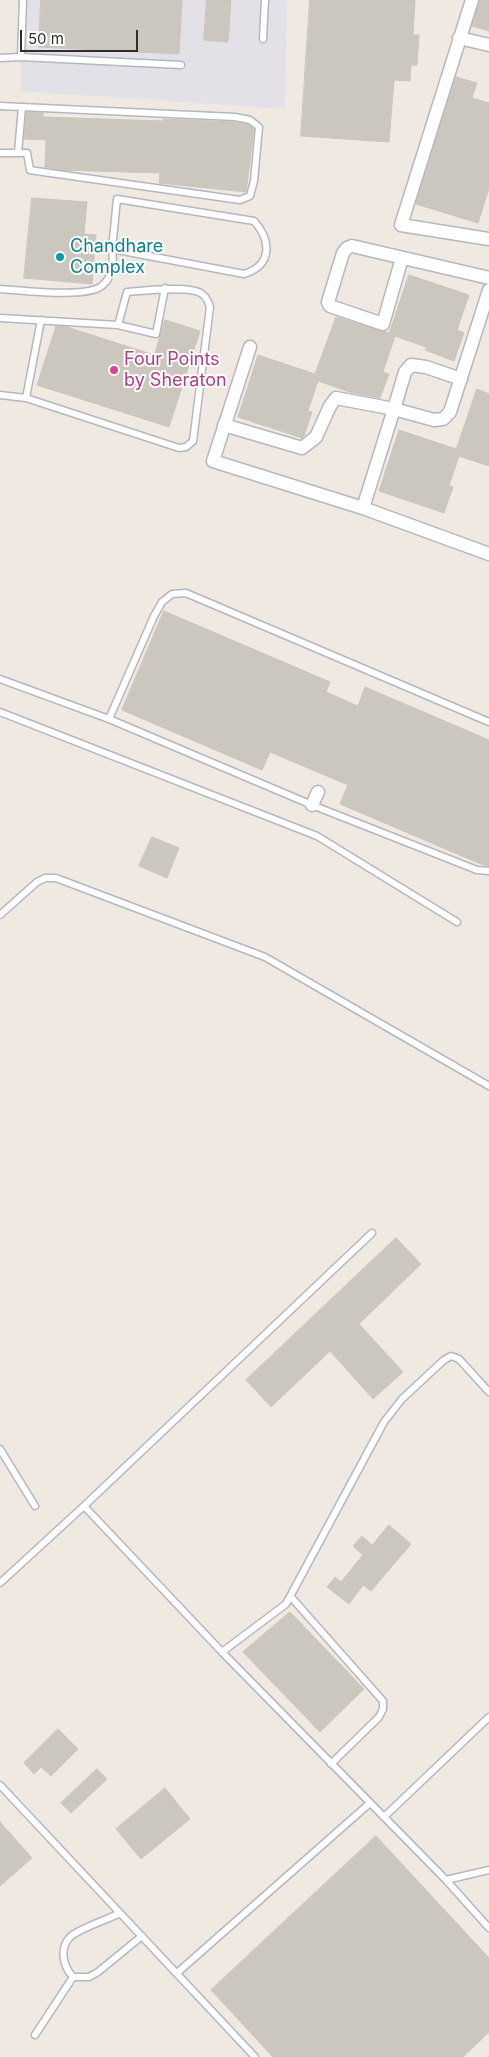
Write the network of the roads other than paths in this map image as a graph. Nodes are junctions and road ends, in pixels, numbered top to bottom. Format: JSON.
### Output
{"nodes":[{"id":1,"x":23,"y":0,"type":"edge"},
{"id":2,"x":265,"y":0,"type":"edge"},
{"id":3,"x":472,"y":0,"type":"edge"},
{"id":4,"x":459,"y":38,"type":"junction"},
{"id":5,"x":263,"y":39,"type":"dead end"},
{"id":6,"x":489,"y":45,"type":"edge"},
{"id":7,"x":21,"y":57,"type":"junction"},
{"id":8,"x":0,"y":58,"type":"edge"},
{"id":9,"x":182,"y":65,"type":"dead end"},
{"id":10,"x":0,"y":106,"type":"edge"},
{"id":11,"x":22,"y":107,"type":"junction"},
{"id":12,"x":0,"y":153,"type":"edge"},
{"id":13,"x":18,"y":153,"type":"junction"},
{"id":14,"x":489,"y":239,"type":"edge"},
{"id":15,"x":112,"y":249,"type":"junction"},
{"id":16,"x":402,"y":258,"type":"junction"},
{"id":17,"x":489,"y":278,"type":"edge"},
{"id":18,"x":165,"y":288,"type":"junction"},
{"id":19,"x":0,"y":289,"type":"edge"},
{"id":20,"x":489,"y":290,"type":"edge"},
{"id":21,"x":0,"y":318,"type":"edge"},
{"id":22,"x":41,"y":320,"type":"junction"},
{"id":23,"x":118,"y":325,"type":"junction"},
{"id":24,"x":250,"y":347,"type":"dead end"},
{"id":25,"x":461,"y":380,"type":"junction"},
{"id":26,"x":0,"y":395,"type":"edge"},
{"id":27,"x":26,"y":398,"type":"junction"},
{"id":28,"x":394,"y":409,"type":"junction"},
{"id":29,"x":224,"y":426,"type":"junction"},
{"id":30,"x":363,"y":508,"type":"junction"},
{"id":31,"x":489,"y":554,"type":"edge"},
{"id":32,"x":0,"y":679,"type":"edge"},
{"id":33,"x":0,"y":712,"type":"edge"},
{"id":34,"x":109,"y":719,"type":"junction"},
{"id":35,"x":489,"y":722,"type":"edge"},
{"id":36,"x":318,"y":792,"type":"dead end"},
{"id":37,"x":312,"y":805,"type":"junction"},
{"id":38,"x":489,"y":871,"type":"edge"},
{"id":39,"x":0,"y":915,"type":"edge"},
{"id":40,"x":457,"y":922,"type":"dead end"},
{"id":41,"x":489,"y":1086,"type":"edge"},
{"id":42,"x":372,"y":1232,"type":"dead end"},
{"id":43,"x":489,"y":1392,"type":"edge"},
{"id":44,"x":0,"y":1449,"type":"edge"},
{"id":45,"x":35,"y":1506,"type":"dead end"},
{"id":46,"x":84,"y":1506,"type":"junction"},
{"id":47,"x":0,"y":1583,"type":"edge"},
{"id":48,"x":291,"y":1597,"type":"junction"},
{"id":49,"x":222,"y":1652,"type":"junction"},
{"id":50,"x":489,"y":1717,"type":"edge"},
{"id":51,"x":331,"y":1764,"type":"junction"},
{"id":52,"x":0,"y":1785,"type":"edge"},
{"id":53,"x":370,"y":1803,"type":"junction"},
{"id":54,"x":384,"y":1817,"type":"junction"},
{"id":55,"x":489,"y":1870,"type":"edge"},
{"id":56,"x":446,"y":1880,"type":"junction"},
{"id":57,"x":120,"y":1913,"type":"junction"},
{"id":58,"x":489,"y":1928,"type":"edge"},
{"id":59,"x":142,"y":1936,"type":"junction"},
{"id":60,"x":177,"y":1973,"type":"junction"},
{"id":61,"x":73,"y":1976,"type":"junction"},
{"id":62,"x":35,"y":2035,"type":"dead end"},
{"id":63,"x":255,"y":2057,"type":"edge"}],
"edges":[{"from":1,"to":7,"type":"lane"},
{"from":2,"to":5,"type":"lane"},
{"from":3,"to":4,"type":"street"},
{"from":4,"to":6,"type":"street"},
{"from":4,"to":14,"type":"street"},
{"from":7,"to":8,"type":"lane"},
{"from":7,"to":9,"type":"lane"},
{"from":10,"to":11,"type":"lane"},
{"from":11,"to":13,"type":"lane"},
{"from":11,"to":13,"type":"lane"},
{"from":12,"to":13,"type":"lane"},
{"from":15,"to":15,"type":"lane"},
{"from":15,"to":19,"type":"lane"},
{"from":16,"to":16,"type":"street"},
{"from":16,"to":17,"type":"street"},
{"from":18,"to":23,"type":"lane"},
{"from":18,"to":23,"type":"lane"},
{"from":18,"to":27,"type":"lane"},
{"from":20,"to":25,"type":"street"},
{"from":21,"to":22,"type":"lane"},
{"from":22,"to":23,"type":"lane"},
{"from":22,"to":27,"type":"lane"},
{"from":24,"to":29,"type":"street"},
{"from":25,"to":28,"type":"street"},
{"from":25,"to":28,"type":"street"},
{"from":26,"to":27,"type":"lane"},
{"from":28,"to":29,"type":"street"},
{"from":28,"to":30,"type":"street"},
{"from":29,"to":30,"type":"street"},
{"from":30,"to":31,"type":"street"},
{"from":32,"to":34,"type":"lane"},
{"from":33,"to":40,"type":"lane"},
{"from":34,"to":35,"type":"lane"},
{"from":34,"to":37,"type":"lane"},
{"from":36,"to":37,"type":"street"},
{"from":37,"to":38,"type":"lane"},
{"from":39,"to":41,"type":"lane"},
{"from":42,"to":46,"type":"lane"},
{"from":43,"to":48,"type":"lane"},
{"from":44,"to":45,"type":"lane"},
{"from":46,"to":47,"type":"lane"},
{"from":46,"to":49,"type":"lane"},
{"from":48,"to":49,"type":"lane"},
{"from":48,"to":51,"type":"lane"},
{"from":49,"to":51,"type":"lane"},
{"from":50,"to":54,"type":"lane"},
{"from":51,"to":53,"type":"lane"},
{"from":52,"to":57,"type":"lane"},
{"from":53,"to":54,"type":"lane"},
{"from":53,"to":60,"type":"lane"},
{"from":54,"to":56,"type":"lane"},
{"from":55,"to":56,"type":"lane"},
{"from":56,"to":58,"type":"lane"},
{"from":57,"to":59,"type":"lane"},
{"from":57,"to":61,"type":"lane"},
{"from":59,"to":60,"type":"lane"},
{"from":59,"to":61,"type":"lane"},
{"from":60,"to":63,"type":"lane"},
{"from":61,"to":62,"type":"lane"}]}
